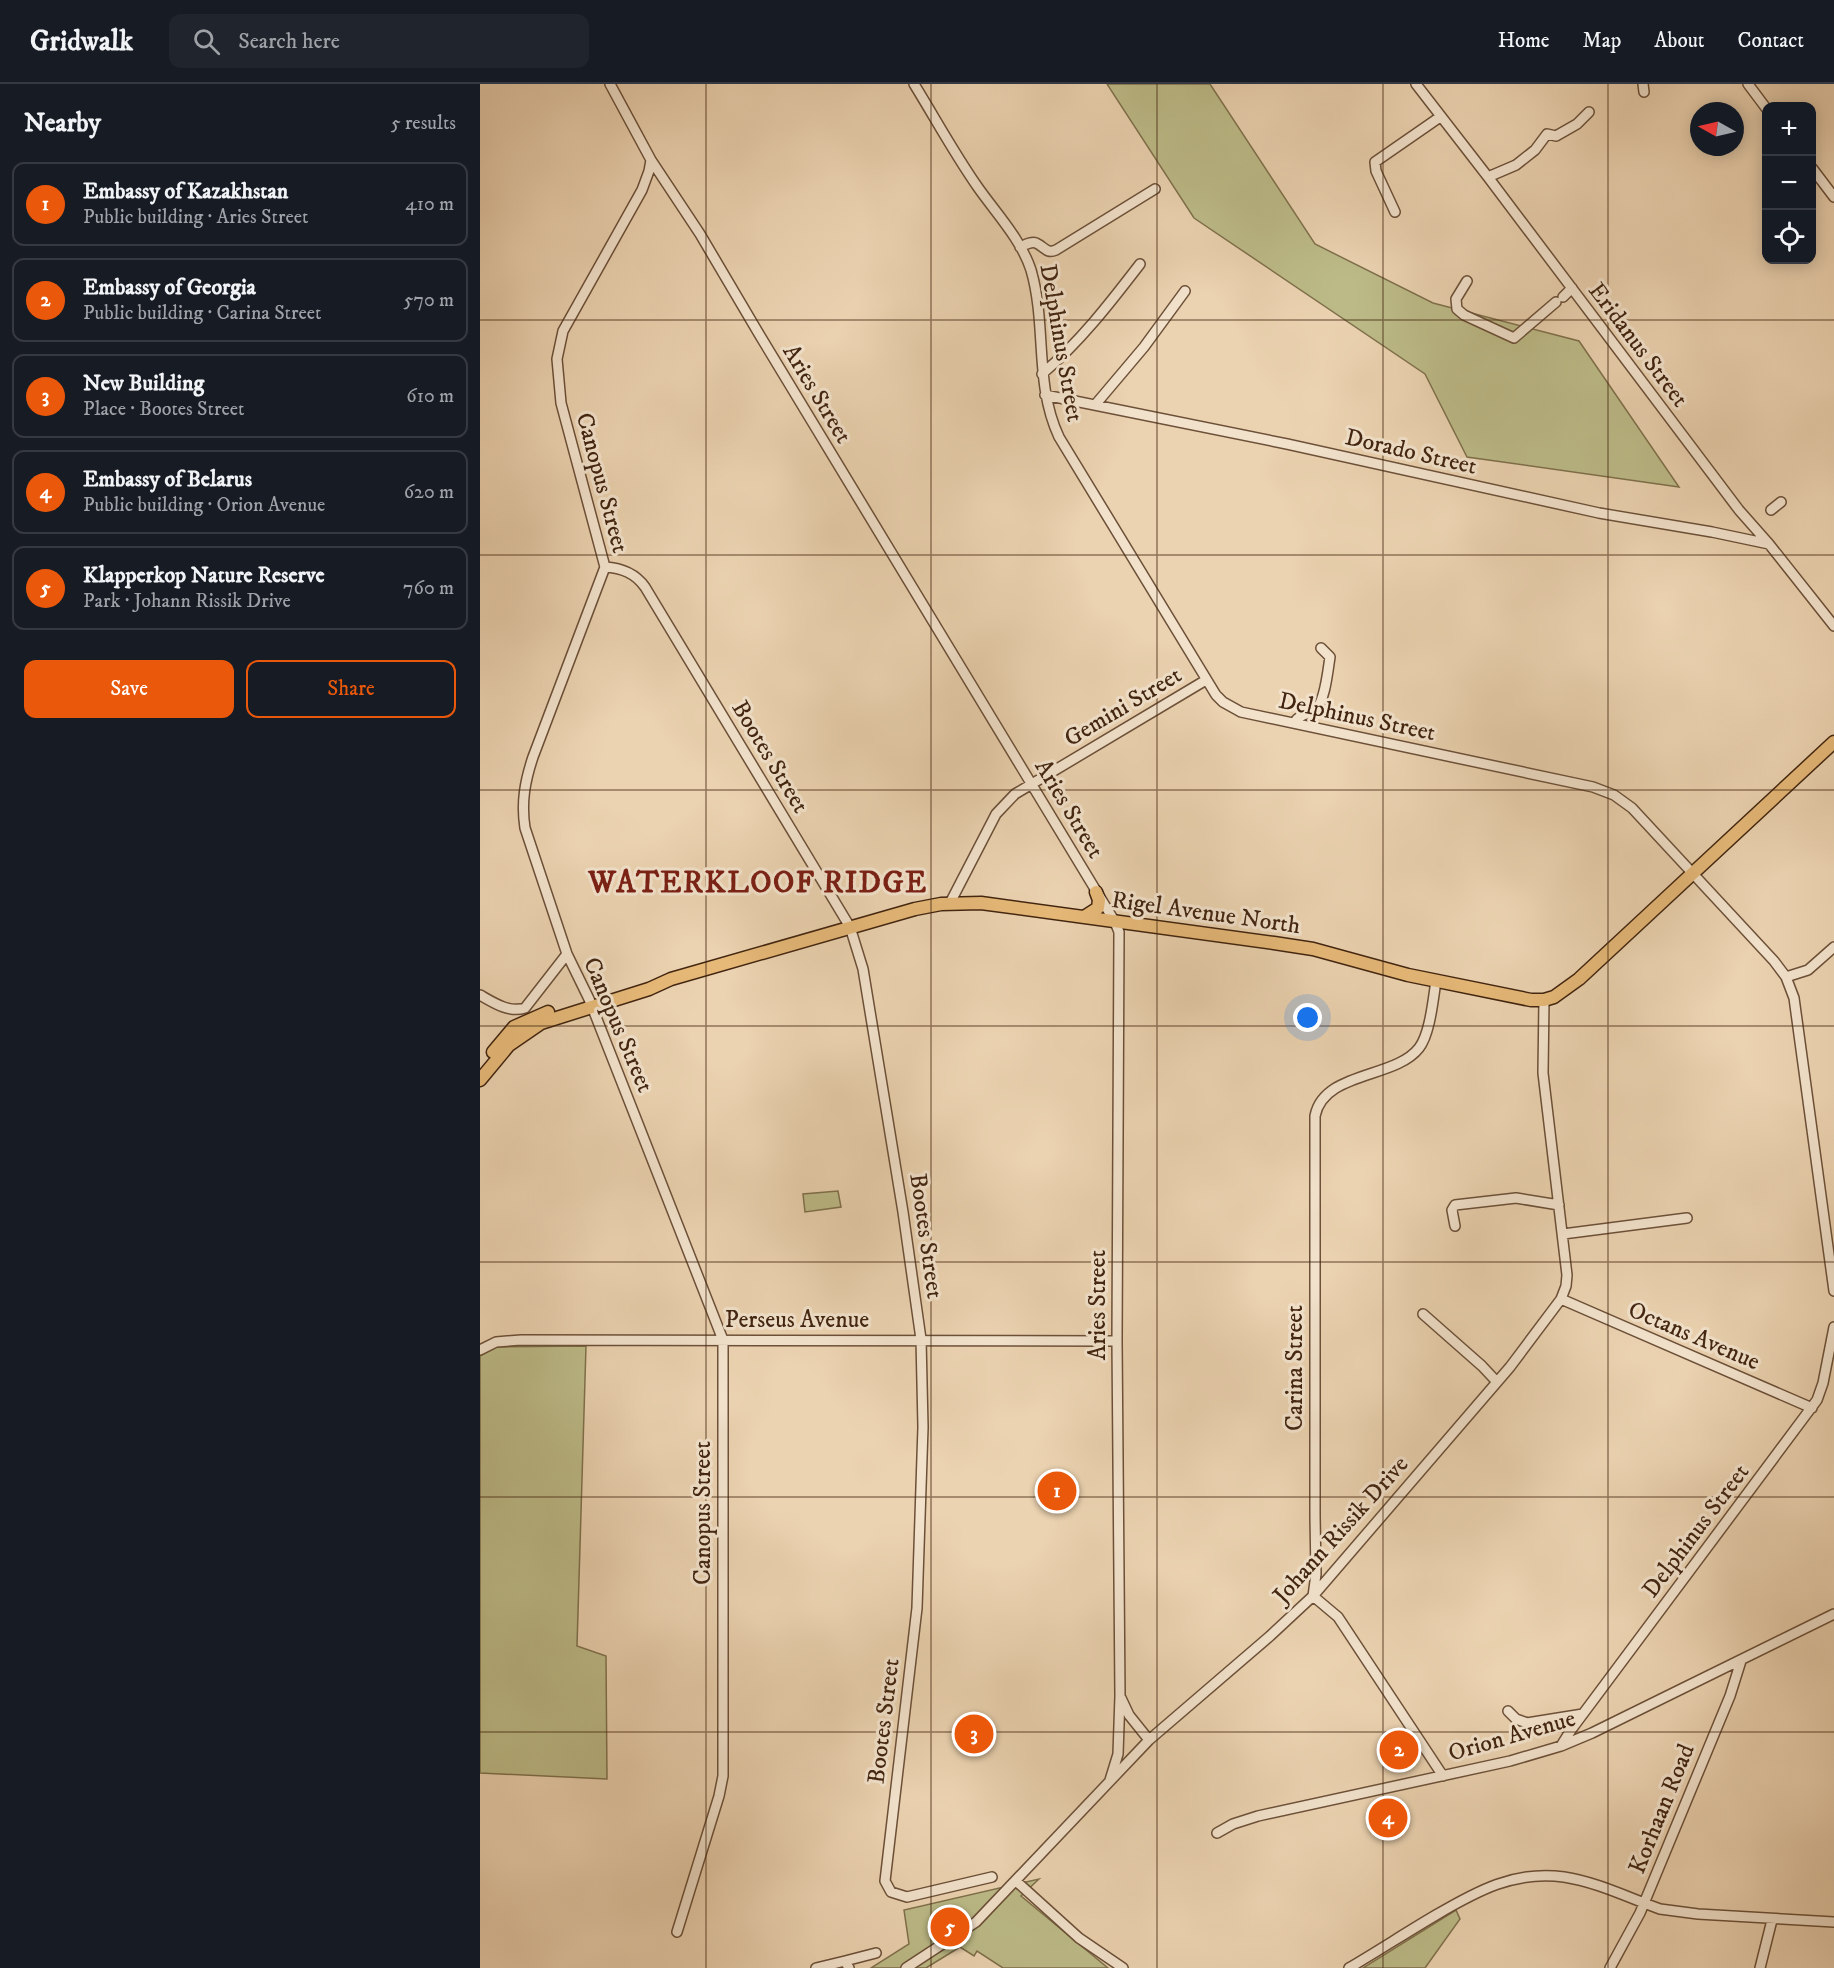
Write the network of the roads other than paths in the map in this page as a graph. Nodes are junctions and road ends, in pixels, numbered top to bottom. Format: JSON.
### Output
{"nodes":[{"id":1,"x":610,"y":84,"type":"edge"},
{"id":2,"x":914,"y":84,"type":"edge"},
{"id":3,"x":1416,"y":84,"type":"edge"},
{"id":4,"x":1748,"y":84,"type":"edge"},
{"id":5,"x":1762,"y":102,"type":"edge"},
{"id":6,"x":1589,"y":112,"type":"dead end"},
{"id":7,"x":1440,"y":117,"type":"junction"},
{"id":8,"x":651,"y":160,"type":"junction"},
{"id":9,"x":1816,"y":173,"type":"edge"},
{"id":10,"x":1488,"y":177,"type":"junction"},
{"id":11,"x":1155,"y":189,"type":"dead end"},
{"id":12,"x":1834,"y":197,"type":"edge"},
{"id":13,"x":1395,"y":212,"type":"dead end"},
{"id":14,"x":1020,"y":247,"type":"junction"},
{"id":15,"x":1140,"y":264,"type":"dead end"},
{"id":16,"x":1467,"y":281,"type":"dead end"},
{"id":17,"x":1572,"y":288,"type":"junction"},
{"id":18,"x":1185,"y":291,"type":"dead end"},
{"id":19,"x":1042,"y":374,"type":"junction"},
{"id":20,"x":1046,"y":395,"type":"junction"},
{"id":21,"x":1095,"y":405,"type":"junction"},
{"id":22,"x":1781,"y":502,"type":"dead end"},
{"id":23,"x":1771,"y":510,"type":"dead end"},
{"id":24,"x":1769,"y":544,"type":"junction"},
{"id":25,"x":605,"y":567,"type":"junction"},
{"id":26,"x":1834,"y":626,"type":"edge"},
{"id":27,"x":1322,"y":648,"type":"dead end"},
{"id":28,"x":1206,"y":680,"type":"junction"},
{"id":29,"x":1295,"y":722,"type":"junction"},
{"id":30,"x":1834,"y":742,"type":"edge"},
{"id":31,"x":1031,"y":785,"type":"junction"},
{"id":32,"x":1693,"y":872,"type":"junction"},
{"id":33,"x":1096,"y":892,"type":"junction"},
{"id":34,"x":950,"y":903,"type":"junction"},
{"id":35,"x":1083,"y":918,"type":"junction"},
{"id":36,"x":1115,"y":922,"type":"junction"},
{"id":37,"x":850,"y":927,"type":"junction"},
{"id":38,"x":1834,"y":947,"type":"edge"},
{"id":39,"x":567,"y":954,"type":"junction"},
{"id":40,"x":1786,"y":977,"type":"junction"},
{"id":41,"x":1436,"y":981,"type":"junction"},
{"id":42,"x":480,"y":995,"type":"edge"},
{"id":43,"x":1544,"y":1000,"type":"junction"},
{"id":44,"x":590,"y":1003,"type":"junction"},
{"id":45,"x":480,"y":1069,"type":"edge"},
{"id":46,"x":480,"y":1080,"type":"edge"},
{"id":47,"x":1559,"y":1205,"type":"junction"},
{"id":48,"x":1688,"y":1218,"type":"dead end"},
{"id":49,"x":1455,"y":1226,"type":"dead end"},
{"id":50,"x":1563,"y":1234,"type":"junction"},
{"id":51,"x":1834,"y":1292,"type":"edge"},
{"id":52,"x":1561,"y":1299,"type":"junction"},
{"id":53,"x":1423,"y":1314,"type":"dead end"},
{"id":54,"x":1834,"y":1326,"type":"edge"},
{"id":55,"x":921,"y":1339,"type":"junction"},
{"id":56,"x":723,"y":1340,"type":"junction"},
{"id":57,"x":1117,"y":1341,"type":"junction"},
{"id":58,"x":480,"y":1350,"type":"edge"},
{"id":59,"x":1497,"y":1382,"type":"junction"},
{"id":60,"x":1812,"y":1408,"type":"junction"},
{"id":61,"x":1313,"y":1596,"type":"junction"},
{"id":62,"x":1834,"y":1614,"type":"edge"},
{"id":63,"x":1740,"y":1660,"type":"junction"},
{"id":64,"x":1120,"y":1696,"type":"junction"},
{"id":65,"x":1508,"y":1710,"type":"dead end"},
{"id":66,"x":1583,"y":1714,"type":"junction"},
{"id":67,"x":1149,"y":1740,"type":"junction"},
{"id":68,"x":1561,"y":1746,"type":"junction"},
{"id":69,"x":1443,"y":1776,"type":"junction"},
{"id":70,"x":1110,"y":1780,"type":"junction"},
{"id":71,"x":1216,"y":1833,"type":"dead end"},
{"id":72,"x":992,"y":1877,"type":"dead end"},
{"id":73,"x":1016,"y":1881,"type":"junction"},
{"id":74,"x":1645,"y":1903,"type":"junction"},
{"id":75,"x":1772,"y":1920,"type":"junction"},
{"id":76,"x":1834,"y":1922,"type":"edge"},
{"id":77,"x":677,"y":1932,"type":"dead end"},
{"id":78,"x":876,"y":1953,"type":"dead end"},
{"id":79,"x":847,"y":1965,"type":"edge"},
{"id":80,"x":816,"y":1968,"type":"edge"},
{"id":81,"x":906,"y":1968,"type":"edge"},
{"id":82,"x":1123,"y":1968,"type":"edge"},
{"id":83,"x":1349,"y":1968,"type":"edge"},
{"id":84,"x":1610,"y":1968,"type":"edge"},
{"id":85,"x":1760,"y":1968,"type":"edge"}],
"edges":[{"from":1,"to":8,"type":"street","name":"Aries Street"},
{"from":2,"to":14,"type":"street","name":"Delphinus Street"},
{"from":3,"to":7,"type":"street","name":"Eridanus Street"},
{"from":4,"to":5,"type":"street"},
{"from":6,"to":10,"type":"street"},
{"from":7,"to":10,"type":"street","name":"Eridanus Street"},
{"from":7,"to":13,"type":"street"},
{"from":8,"to":25,"type":"street","name":"Canopus Street"},
{"from":8,"to":31,"type":"street","name":"Aries Street"},
{"from":9,"to":12,"type":"street"},
{"from":10,"to":17,"type":"street","name":"Eridanus Street"},
{"from":11,"to":14,"type":"street"},
{"from":14,"to":19,"type":"street","name":"Delphinus Street"},
{"from":15,"to":19,"type":"street"},
{"from":16,"to":17,"type":"street"},
{"from":17,"to":24,"type":"street","name":"Eridanus Street"},
{"from":18,"to":21,"type":"street"},
{"from":19,"to":20,"type":"street","name":"Delphinus Street"},
{"from":20,"to":21,"type":"street","name":"Dorado Street"},
{"from":20,"to":28,"type":"street","name":"Delphinus Street"},
{"from":21,"to":24,"type":"street","name":"Dorado Street"},
{"from":22,"to":23,"type":"street"},
{"from":24,"to":26,"type":"street","name":"Eridanus Street"},
{"from":25,"to":37,"type":"street","name":"Bootes Street"},
{"from":25,"to":39,"type":"street","name":"Canopus Street"},
{"from":27,"to":29,"type":"street"},
{"from":28,"to":29,"type":"street","name":"Delphinus Street"},
{"from":28,"to":31,"type":"street","name":"Gemini Street"},
{"from":29,"to":32,"type":"street","name":"Delphinus Street"},
{"from":30,"to":32,"type":"main road"},
{"from":31,"to":33,"type":"street","name":"Aries Street"},
{"from":31,"to":34,"type":"street","name":"Gemini Street"},
{"from":32,"to":40,"type":"street","name":"Delphinus Street"},
{"from":32,"to":43,"type":"main road"},
{"from":33,"to":35,"type":"main road"},
{"from":33,"to":36,"type":"street","name":"Aries Street"},
{"from":34,"to":35,"type":"main road","name":"Rigel Avenue North"},
{"from":34,"to":37,"type":"main road","name":"Rigel Avenue North"},
{"from":35,"to":36,"type":"main road","name":"Rigel Avenue North"},
{"from":36,"to":41,"type":"main road","name":"Rigel Avenue North"},
{"from":36,"to":57,"type":"street","name":"Aries Street"},
{"from":37,"to":44,"type":"main road","name":"Rigel Avenue North"},
{"from":37,"to":55,"type":"street","name":"Bootes Street"},
{"from":38,"to":40,"type":"street"},
{"from":39,"to":42,"type":"street"},
{"from":39,"to":44,"type":"street","name":"Canopus Street"},
{"from":40,"to":51,"type":"street","name":"Delphinus Street"},
{"from":41,"to":43,"type":"main road","name":"Rigel Avenue North"},
{"from":41,"to":61,"type":"street","name":"Carina Street"},
{"from":43,"to":47,"type":"street","name":"Johann Rissik Drive"},
{"from":44,"to":45,"type":"main road","name":"Rigel Avenue North"},
{"from":44,"to":46,"type":"main road","name":"Rigel Avenue North"},
{"from":44,"to":56,"type":"street","name":"Canopus Street"},
{"from":47,"to":49,"type":"street"},
{"from":47,"to":50,"type":"street","name":"Johann Rissik Drive"},
{"from":48,"to":50,"type":"street"},
{"from":50,"to":52,"type":"street","name":"Johann Rissik Drive"},
{"from":52,"to":59,"type":"street","name":"Johann Rissik Drive"},
{"from":52,"to":60,"type":"street","name":"Octans Avenue"},
{"from":53,"to":59,"type":"street"},
{"from":54,"to":60,"type":"street","name":"Delphinus Street"},
{"from":55,"to":56,"type":"street","name":"Perseus Avenue"},
{"from":55,"to":57,"type":"street","name":"Perseus Avenue"},
{"from":55,"to":72,"type":"street","name":"Bootes Street"},
{"from":56,"to":58,"type":"street","name":"Perseus Avenue"},
{"from":56,"to":77,"type":"street","name":"Canopus Street"},
{"from":57,"to":64,"type":"street","name":"Aries Street"},
{"from":59,"to":61,"type":"street","name":"Johann Rissik Drive"},
{"from":60,"to":66,"type":"street","name":"Delphinus Street"},
{"from":61,"to":67,"type":"street","name":"Johann Rissik Drive"},
{"from":61,"to":69,"type":"street"},
{"from":62,"to":63,"type":"street","name":"Orion Avenue"},
{"from":63,"to":68,"type":"street","name":"Orion Avenue"},
{"from":63,"to":74,"type":"street","name":"Korhaan Road"},
{"from":64,"to":67,"type":"street","name":"Aries Street"},
{"from":64,"to":70,"type":"street","name":"Aries Street"},
{"from":65,"to":66,"type":"street"},
{"from":66,"to":68,"type":"street","name":"Delphinus Street"},
{"from":67,"to":70,"type":"street","name":"Johann Rissik Drive"},
{"from":68,"to":69,"type":"street","name":"Orion Avenue"},
{"from":69,"to":71,"type":"street","name":"Orion Avenue"},
{"from":70,"to":73,"type":"street","name":"Johann Rissik Drive"},
{"from":73,"to":81,"type":"street","name":"Johann Rissik Drive"},
{"from":73,"to":82,"type":"street"},
{"from":74,"to":75,"type":"street"},
{"from":74,"to":83,"type":"street"},
{"from":74,"to":84,"type":"street","name":"Korhaan Road"},
{"from":75,"to":76,"type":"street"},
{"from":75,"to":85,"type":"street"},
{"from":78,"to":79,"type":"street"},
{"from":79,"to":80,"type":"street"}]}
